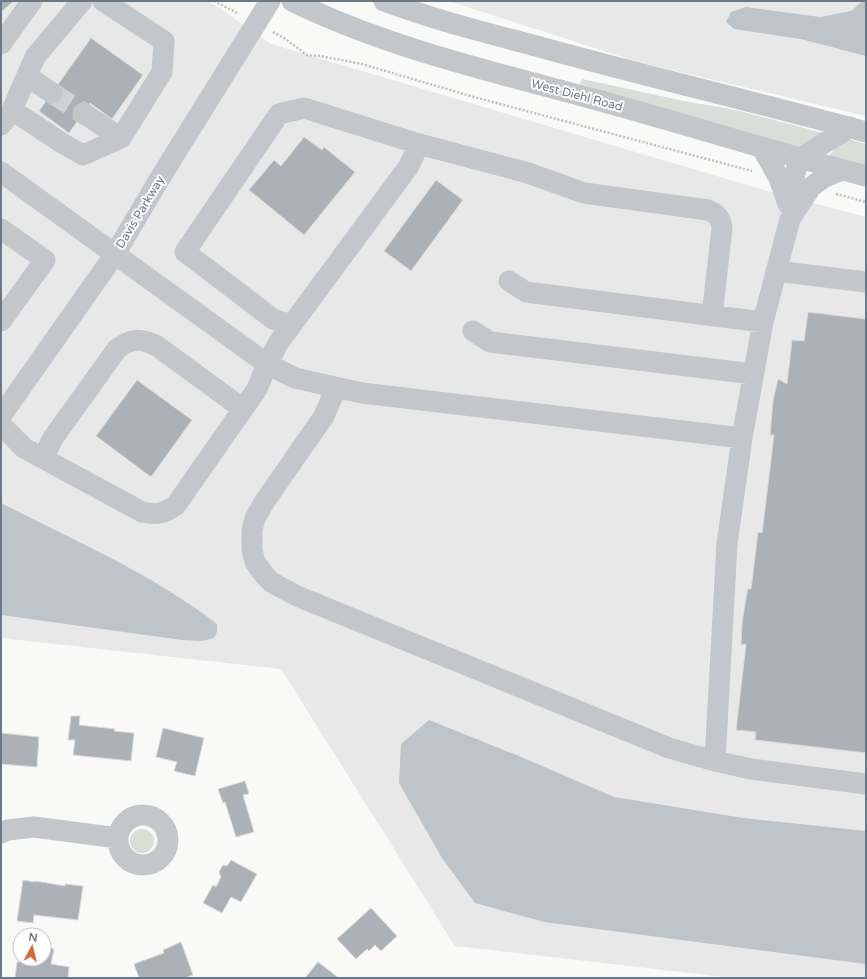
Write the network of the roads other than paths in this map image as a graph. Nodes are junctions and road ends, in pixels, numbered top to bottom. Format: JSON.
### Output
{"nodes":[{"id":1,"x":32,"y":1,"type":"edge"},
{"id":2,"x":82,"y":1,"type":"edge"},
{"id":3,"x":103,"y":1,"type":"edge"},
{"id":4,"x":270,"y":1,"type":"edge"},
{"id":5,"x":292,"y":1,"type":"edge"},
{"id":6,"x":384,"y":1,"type":"edge"},
{"id":7,"x":1,"y":44,"type":"edge"},
{"id":8,"x":27,"y":76,"type":"junction"},
{"id":9,"x":52,"y":92,"type":"tunnel mouth"},
{"id":10,"x":83,"y":113,"type":"tunnel mouth"},
{"id":11,"x":6,"y":117,"type":"edge"},
{"id":12,"x":858,"y":130,"type":"edge"},
{"id":13,"x":121,"y":138,"type":"junction"},
{"id":14,"x":420,"y":144,"type":"junction"},
{"id":15,"x":762,"y":148,"type":"junction"},
{"id":16,"x":799,"y":159,"type":"junction"},
{"id":17,"x":842,"y":170,"type":"junction"},
{"id":18,"x":1,"y":172,"type":"edge"},
{"id":19,"x":866,"y":176,"type":"edge"},
{"id":20,"x":789,"y":210,"type":"junction"},
{"id":21,"x":1,"y":229,"type":"edge"},
{"id":22,"x":115,"y":254,"type":"junction"},
{"id":23,"x":776,"y":271,"type":"junction"},
{"id":24,"x":508,"y":281,"type":"dead end"},
{"id":25,"x":866,"y":282,"type":"edge"},
{"id":26,"x":712,"y":316,"type":"junction"},
{"id":27,"x":1,"y":321,"type":"edge"},
{"id":28,"x":763,"y":322,"type":"junction"},
{"id":29,"x":291,"y":325,"type":"junction"},
{"id":30,"x":473,"y":331,"type":"dead end"},
{"id":31,"x":267,"y":364,"type":"junction"},
{"id":32,"x":752,"y":374,"type":"junction"},
{"id":33,"x":336,"y":388,"type":"junction"},
{"id":34,"x":243,"y":409,"type":"junction"},
{"id":35,"x":1,"y":416,"type":"edge"},
{"id":36,"x":1,"y":426,"type":"edge"},
{"id":37,"x":742,"y":438,"type":"junction"},
{"id":38,"x":43,"y":458,"type":"junction"},
{"id":39,"x":715,"y":761,"type":"junction"},
{"id":40,"x":866,"y":784,"type":"edge"},
{"id":41,"x":1,"y":834,"type":"edge"},
{"id":42,"x":118,"y":838,"type":"dead end"}],
"edges":[{"from":1,"to":7,"type":"street"},
{"from":2,"to":8,"type":"street"},
{"from":3,"to":13,"type":"street"},
{"from":4,"to":22,"type":"street","name":"Davis Parkway"},
{"from":5,"to":15,"type":"street","name":"West Diehl Road"},
{"from":6,"to":12,"type":"street"},
{"from":8,"to":9,"type":"street"},
{"from":8,"to":11,"type":"street"},
{"from":10,"to":13,"type":"street"},
{"from":11,"to":13,"type":"street"},
{"from":12,"to":16,"type":"street"},
{"from":14,"to":26,"type":"street"},
{"from":14,"to":29,"type":"street"},
{"from":14,"to":29,"type":"street"},
{"from":15,"to":16,"type":"street","name":"West Diehl Road"},
{"from":15,"to":20,"type":"street"},
{"from":16,"to":17,"type":"street","name":"West Diehl Road"},
{"from":16,"to":20,"type":"street"},
{"from":17,"to":19,"type":"street","name":"West Diehl Road"},
{"from":17,"to":20,"type":"street"},
{"from":18,"to":22,"type":"street"},
{"from":20,"to":23,"type":"street"},
{"from":21,"to":27,"type":"street"},
{"from":22,"to":31,"type":"street"},
{"from":22,"to":35,"type":"street","name":"Davis Parkway"},
{"from":23,"to":25,"type":"street"},
{"from":23,"to":28,"type":"street"},
{"from":24,"to":26,"type":"street"},
{"from":26,"to":28,"type":"street"},
{"from":28,"to":32,"type":"street"},
{"from":29,"to":31,"type":"street"},
{"from":30,"to":32,"type":"street"},
{"from":31,"to":33,"type":"street"},
{"from":31,"to":34,"type":"street"},
{"from":32,"to":37,"type":"street"},
{"from":33,"to":37,"type":"street"},
{"from":33,"to":39,"type":"street"},
{"from":34,"to":38,"type":"street"},
{"from":34,"to":38,"type":"street"},
{"from":36,"to":38,"type":"street"},
{"from":37,"to":39,"type":"street"},
{"from":39,"to":40,"type":"street"},
{"from":41,"to":42,"type":"street"}]}
